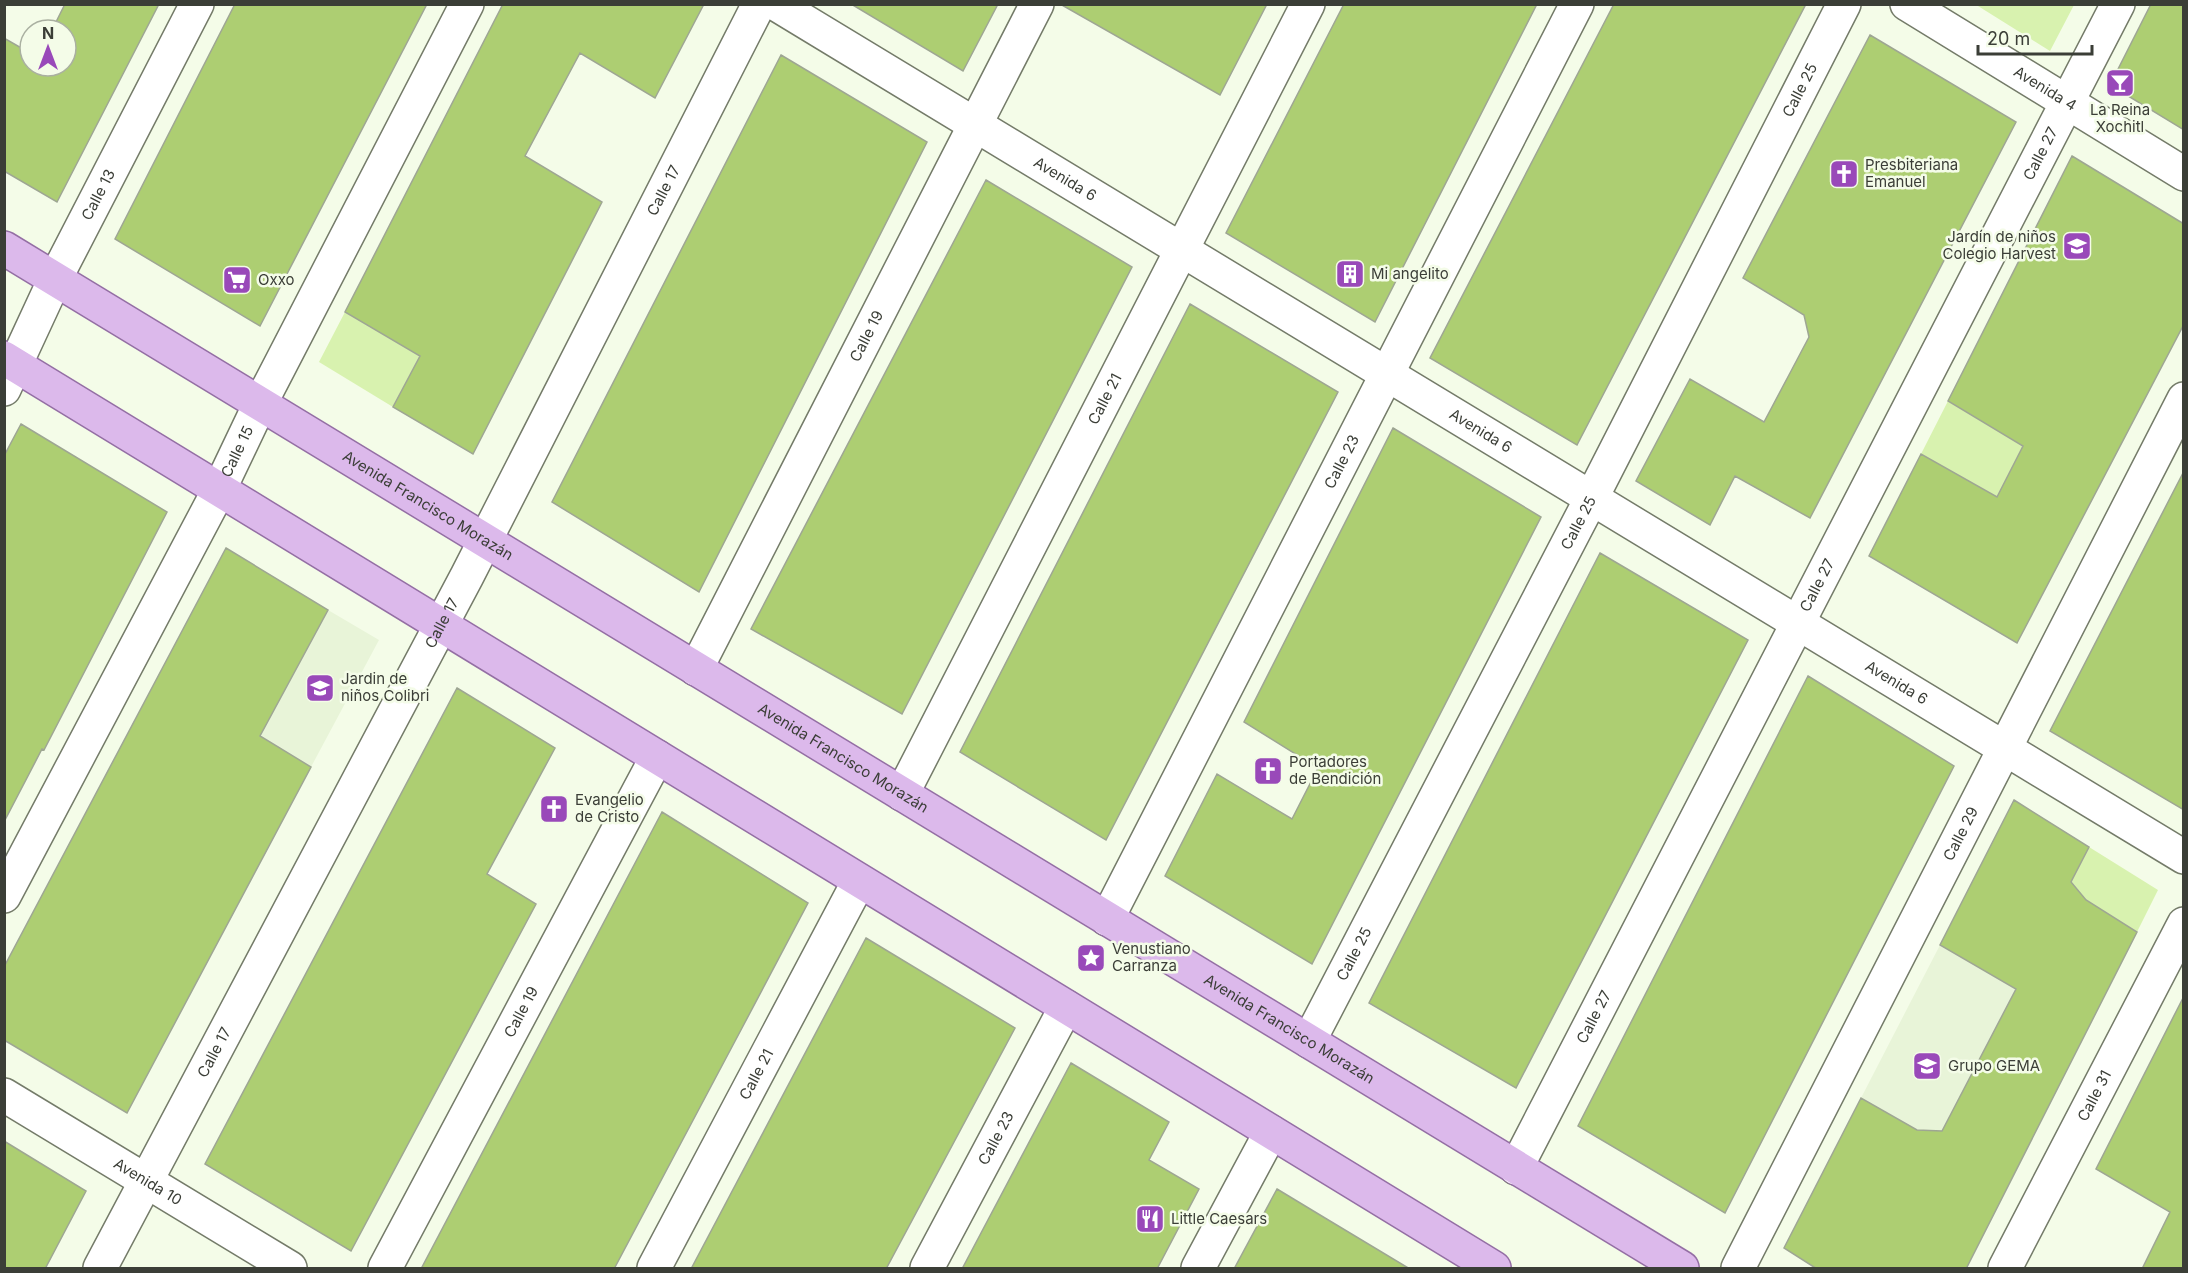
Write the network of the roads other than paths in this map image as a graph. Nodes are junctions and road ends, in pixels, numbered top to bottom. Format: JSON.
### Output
{"nodes":[{"id":1,"x":197,"y":4,"type":"edge"},
{"id":2,"x":466,"y":4,"type":"edge"},
{"id":3,"x":759,"y":4,"type":"edge"},
{"id":4,"x":776,"y":4,"type":"edge"},
{"id":5,"x":1037,"y":4,"type":"edge"},
{"id":6,"x":1308,"y":4,"type":"edge"},
{"id":7,"x":1577,"y":4,"type":"edge"},
{"id":8,"x":1844,"y":4,"type":"edge"},
{"id":9,"x":1907,"y":4,"type":"edge"},
{"id":10,"x":2118,"y":4,"type":"edge"},
{"id":11,"x":2067,"y":102,"type":"junction"},
{"id":12,"x":975,"y":125,"type":"junction"},
{"id":13,"x":2184,"y":174,"type":"edge"},
{"id":14,"x":4,"y":248,"type":"edge"},
{"id":15,"x":1181,"y":250,"type":"junction"},
{"id":16,"x":55,"y":279,"type":"junction"},
{"id":17,"x":9,"y":371,"type":"edge"},
{"id":18,"x":1387,"y":375,"type":"junction"},
{"id":19,"x":2184,"y":399,"type":"edge"},
{"id":20,"x":260,"y":404,"type":"junction"},
{"id":21,"x":219,"y":490,"type":"junction"},
{"id":22,"x":1591,"y":498,"type":"junction"},
{"id":23,"x":486,"y":540,"type":"junction"},
{"id":24,"x":1798,"y":624,"type":"junction"},
{"id":25,"x":442,"y":625,"type":"junction"},
{"id":26,"x":696,"y":669,"type":"junction"},
{"id":27,"x":2004,"y":749,"type":"junction"},
{"id":28,"x":657,"y":757,"type":"junction"},
{"id":29,"x":902,"y":794,"type":"junction"},
{"id":30,"x":2184,"y":857,"type":"edge"},
{"id":31,"x":860,"y":881,"type":"junction"},
{"id":32,"x":4,"y":896,"type":"edge"},
{"id":33,"x":1107,"y":919,"type":"junction"},
{"id":34,"x":2184,"y":924,"type":"edge"},
{"id":35,"x":1066,"y":1007,"type":"junction"},
{"id":36,"x":1308,"y":1041,"type":"junction"},
{"id":37,"x":4,"y":1095,"type":"edge"},
{"id":38,"x":1271,"y":1132,"type":"junction"},
{"id":39,"x":1516,"y":1168,"type":"junction"},
{"id":40,"x":146,"y":1181,"type":"junction"},
{"id":41,"x":1480,"y":1265,"type":"edge"},
{"id":42,"x":100,"y":1269,"type":"edge"},
{"id":43,"x":290,"y":1269,"type":"edge"},
{"id":44,"x":385,"y":1269,"type":"edge"},
{"id":45,"x":654,"y":1269,"type":"edge"},
{"id":46,"x":927,"y":1269,"type":"edge"},
{"id":47,"x":1198,"y":1269,"type":"edge"},
{"id":48,"x":1682,"y":1269,"type":"edge"},
{"id":49,"x":1738,"y":1269,"type":"edge"},
{"id":50,"x":2005,"y":1269,"type":"edge"}],
"edges":[{"from":1,"to":16,"type":"street","name":"Calle 13"},
{"from":2,"to":20,"type":"street","name":"Calle 15"},
{"from":3,"to":23,"type":"street","name":"Calle 17"},
{"from":4,"to":12,"type":"street","name":"Avenida 6"},
{"from":5,"to":12,"type":"street","name":"Calle 19"},
{"from":6,"to":15,"type":"street","name":"Calle 21"},
{"from":7,"to":18,"type":"street","name":"Calle 23"},
{"from":8,"to":22,"type":"street","name":"Calle 25"},
{"from":9,"to":11,"type":"street","name":"Avenida 4"},
{"from":10,"to":11,"type":"street","name":"Calle 27"},
{"from":11,"to":13,"type":"street","name":"Avenida 4"},
{"from":11,"to":24,"type":"street","name":"Calle 27"},
{"from":12,"to":15,"type":"street","name":"Avenida 6"},
{"from":12,"to":26,"type":"street","name":"Calle 19"},
{"from":14,"to":16,"type":"main road","name":"Avenida Francisco Morazán"},
{"from":15,"to":18,"type":"street","name":"Avenida 6"},
{"from":15,"to":29,"type":"street","name":"Calle 21"},
{"from":16,"to":17,"type":"street","name":"Calle 13"},
{"from":16,"to":20,"type":"main road","name":"Avenida Francisco Morazán"},
{"from":17,"to":21,"type":"main road"},
{"from":18,"to":22,"type":"street","name":"Avenida 6"},
{"from":18,"to":33,"type":"street","name":"Calle 23"},
{"from":19,"to":27,"type":"street","name":"Calle 29"},
{"from":20,"to":21,"type":"street","name":"Calle 15"},
{"from":20,"to":23,"type":"main road","name":"Avenida Francisco Morazán"},
{"from":21,"to":25,"type":"main road"},
{"from":21,"to":32,"type":"street","name":"Calle 15"},
{"from":22,"to":24,"type":"street","name":"Avenida 6"},
{"from":22,"to":36,"type":"street","name":"Calle 25"},
{"from":23,"to":25,"type":"street","name":"Calle 17"},
{"from":23,"to":26,"type":"main road","name":"Avenida Francisco Morazán"},
{"from":24,"to":27,"type":"street","name":"Avenida 6"},
{"from":24,"to":39,"type":"street","name":"Calle 27"},
{"from":25,"to":28,"type":"main road"},
{"from":25,"to":40,"type":"street","name":"Calle 17"},
{"from":26,"to":29,"type":"main road","name":"Avenida Francisco Morazán"},
{"from":27,"to":30,"type":"street","name":"Avenida 6"},
{"from":27,"to":49,"type":"street","name":"Calle 29"},
{"from":28,"to":31,"type":"main road"},
{"from":28,"to":44,"type":"street","name":"Calle 19"},
{"from":29,"to":33,"type":"main road","name":"Avenida Francisco Morazán"},
{"from":31,"to":35,"type":"main road"},
{"from":31,"to":45,"type":"street","name":"Calle 21"},
{"from":33,"to":36,"type":"main road","name":"Avenida Francisco Morazán"},
{"from":34,"to":50,"type":"street","name":"Calle 31"},
{"from":35,"to":38,"type":"main road"},
{"from":35,"to":46,"type":"street","name":"Calle 23"},
{"from":36,"to":39,"type":"main road","name":"Avenida Francisco Morazán"},
{"from":37,"to":40,"type":"street","name":"Avenida 10"},
{"from":38,"to":41,"type":"main road"},
{"from":38,"to":47,"type":"street"},
{"from":39,"to":48,"type":"main road","name":"Avenida Francisco Morazán"},
{"from":40,"to":42,"type":"street","name":"Calle 17"},
{"from":40,"to":43,"type":"street","name":"Avenida 10"}]}
